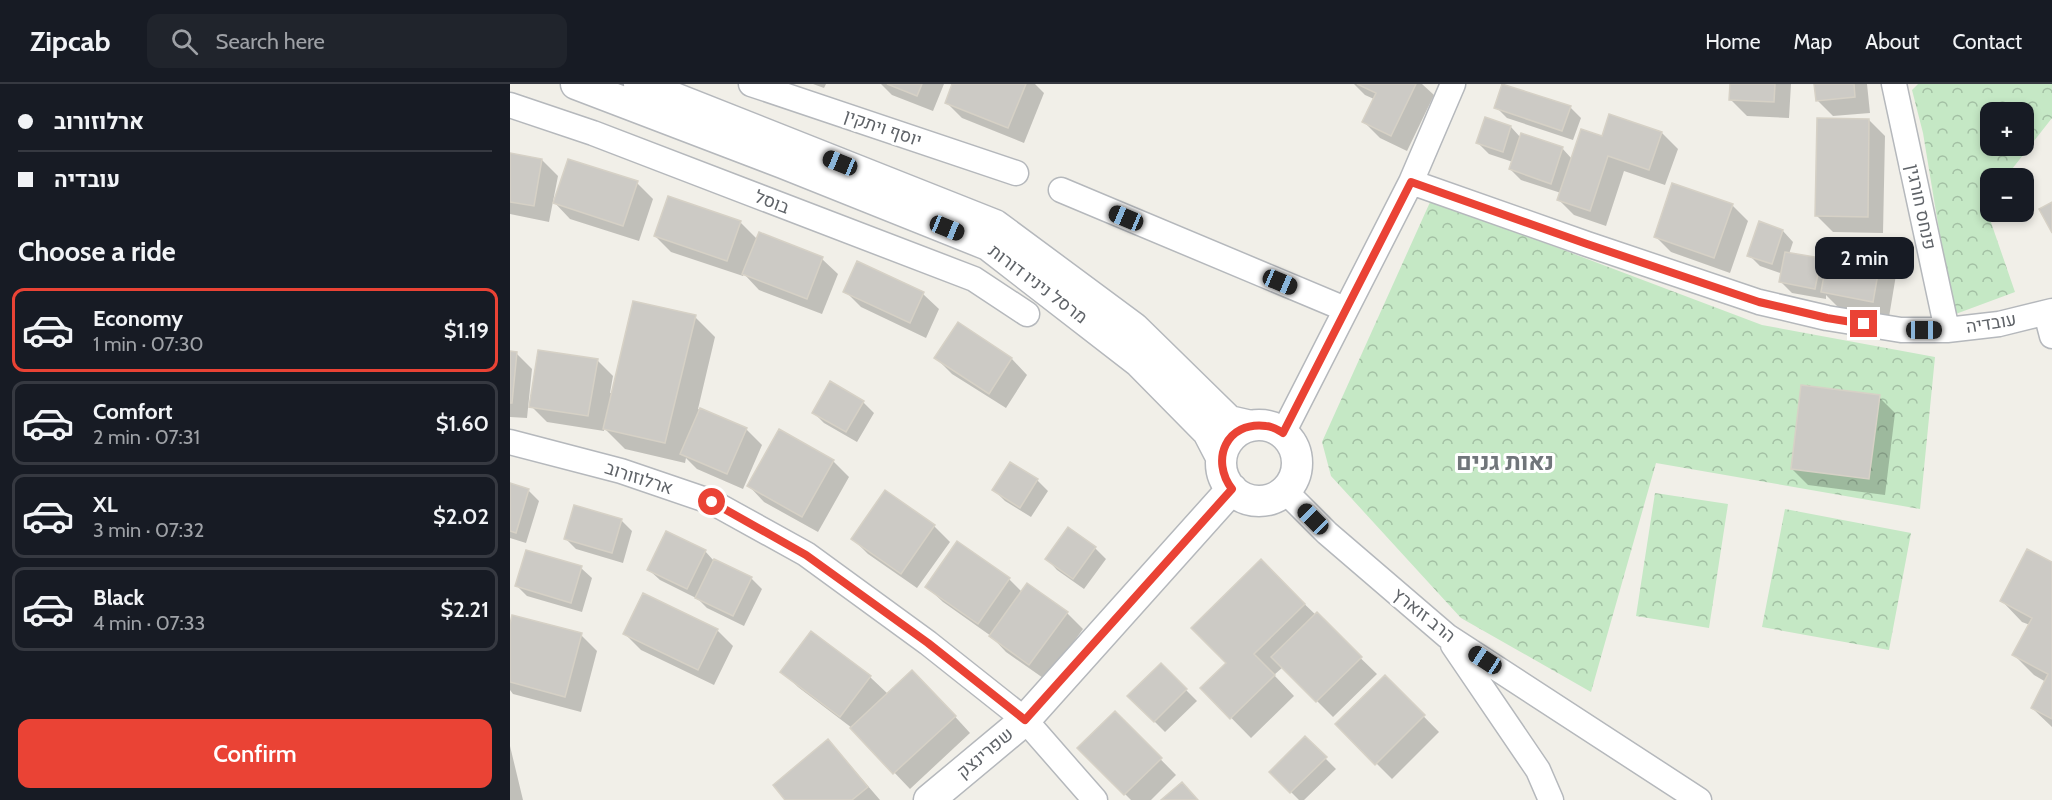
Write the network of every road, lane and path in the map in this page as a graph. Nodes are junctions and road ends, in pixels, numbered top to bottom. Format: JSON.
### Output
{"nodes":[{"id":1,"x":576,"y":84,"type":"edge"},
{"id":2,"x":639,"y":84,"type":"edge"},
{"id":3,"x":751,"y":84,"type":"edge"},
{"id":4,"x":1453,"y":84,"type":"edge"},
{"id":5,"x":1894,"y":84,"type":"edge"},
{"id":6,"x":510,"y":105,"type":"edge"},
{"id":7,"x":1016,"y":173,"type":"dead end"},
{"id":8,"x":1411,"y":182,"type":"junction"},
{"id":9,"x":1061,"y":190,"type":"dead end"},
{"id":10,"x":1345,"y":309,"type":"junction"},
{"id":11,"x":1027,"y":314,"type":"dead end"},
{"id":12,"x":2050,"y":320,"type":"edge"},
{"id":13,"x":1947,"y":330,"type":"junction"},
{"id":14,"x":1251,"y":426,"type":"junction"},
{"id":15,"x":1283,"y":433,"type":"junction"},
{"id":16,"x":510,"y":442,"type":"edge"},
{"id":17,"x":1221,"y":457,"type":"junction"},
{"id":18,"x":1232,"y":489,"type":"junction"},
{"id":19,"x":1285,"y":491,"type":"junction"},
{"id":20,"x":1447,"y":636,"type":"junction"},
{"id":21,"x":1025,"y":720,"type":"junction"},
{"id":22,"x":1669,"y":792,"type":"edge"},
{"id":23,"x":929,"y":800,"type":"edge"},
{"id":24,"x":1095,"y":800,"type":"edge"},
{"id":25,"x":1551,"y":800,"type":"edge"},
{"id":26,"x":1699,"y":800,"type":"edge"}],
"edges":[{"from":1,"to":17,"type":"street","name":"מרסל ניניו דורות"},
{"from":2,"to":14,"type":"street","name":"מרסל ניניו דורות"},
{"from":3,"to":7,"type":"street","name":"יוסף ויתקין"},
{"from":4,"to":8,"type":"street"},
{"from":5,"to":13,"type":"street","name":"פנחס חורגין"},
{"from":6,"to":11,"type":"street","name":"בוסל"},
{"from":8,"to":10,"type":"street"},
{"from":8,"to":13,"type":"street","name":"עובדיה"},
{"from":9,"to":10,"type":"street"},
{"from":10,"to":15,"type":"street"},
{"from":12,"to":13,"type":"street","name":"עובדיה"},
{"from":14,"to":15,"type":"street"},
{"from":14,"to":17,"type":"street"},
{"from":15,"to":19,"type":"street"},
{"from":16,"to":21,"type":"street","name":"ארלוזורוב"},
{"from":17,"to":18,"type":"street"},
{"from":18,"to":19,"type":"street"},
{"from":18,"to":21,"type":"street","name":"שפרינצק"},
{"from":19,"to":20,"type":"street","name":"הרב זוארץ"},
{"from":20,"to":22,"type":"street","name":"הרב זוארץ"},
{"from":20,"to":25,"type":"street"},
{"from":21,"to":23,"type":"street","name":"שפרינצק"},
{"from":21,"to":24,"type":"street","name":"ארלוזורוב"},
{"from":22,"to":26,"type":"street","name":"הרב זוארץ"}]}
